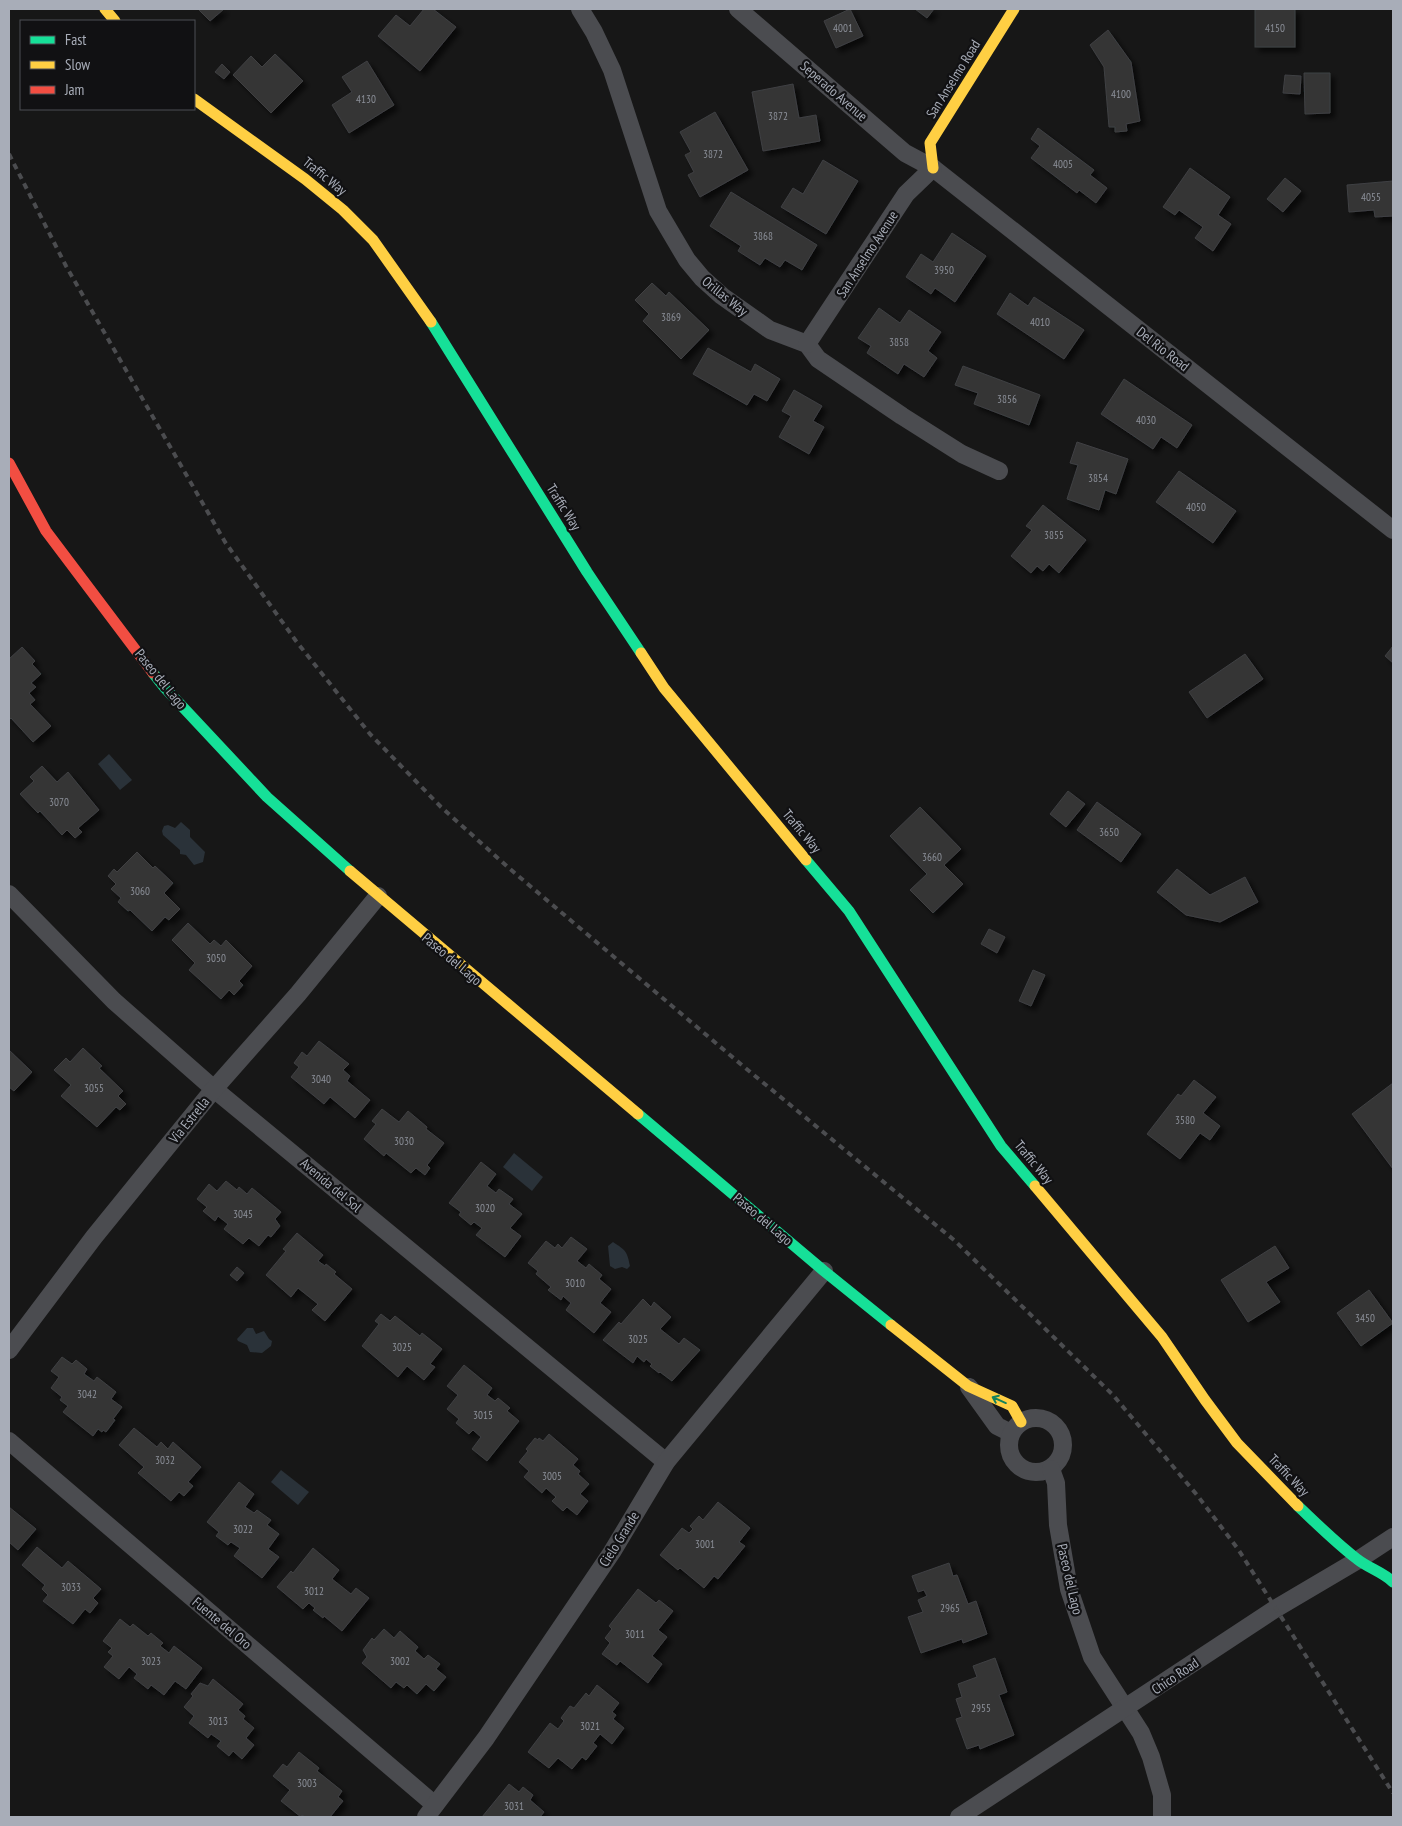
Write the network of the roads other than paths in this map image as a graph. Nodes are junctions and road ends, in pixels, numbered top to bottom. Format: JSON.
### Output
{"nodes":[{"id":1,"x":105,"y":9,"type":"edge"},
{"id":2,"x":580,"y":9,"type":"edge"},
{"id":3,"x":738,"y":9,"type":"edge"},
{"id":4,"x":1014,"y":9,"type":"edge"},
{"id":5,"x":114,"y":20,"type":"edge"},
{"id":6,"x":195,"y":100,"type":"edge"},
{"id":7,"x":933,"y":168,"type":"junction"},
{"id":8,"x":807,"y":344,"type":"junction"},
{"id":9,"x":9,"y":463,"type":"edge"},
{"id":10,"x":999,"y":471,"type":"dead end"},
{"id":11,"x":1393,"y":530,"type":"edge"},
{"id":12,"x":9,"y":894,"type":"edge"},
{"id":13,"x":378,"y":896,"type":"junction"},
{"id":14,"x":214,"y":1088,"type":"junction"},
{"id":15,"x":824,"y":1271,"type":"junction"},
{"id":16,"x":9,"y":1350,"type":"edge"},
{"id":17,"x":968,"y":1386,"type":"junction"},
{"id":18,"x":1016,"y":1428,"type":"junction"},
{"id":19,"x":9,"y":1441,"type":"edge"},
{"id":20,"x":666,"y":1462,"type":"junction"},
{"id":21,"x":1051,"y":1469,"type":"junction"},
{"id":22,"x":1393,"y":1537,"type":"edge"},
{"id":23,"x":1358,"y":1560,"type":"junction"},
{"id":24,"x":1393,"y":1582,"type":"edge"},
{"id":25,"x":1126,"y":1708,"type":"junction"},
{"id":26,"x":431,"y":1811,"type":"edge"},
{"id":27,"x":959,"y":1817,"type":"edge"},
{"id":28,"x":1162,"y":1817,"type":"edge"}],
"edges":[{"from":1,"to":5,"type":"street"},
{"from":2,"to":8,"type":"street","name":"Orillas Way"},
{"from":3,"to":7,"type":"street","name":"Seperado Avenue"},
{"from":4,"to":7,"type":"street","name":"San Anselmo Road"},
{"from":6,"to":23,"type":"street","name":"Traffic Way"},
{"from":7,"to":8,"type":"street","name":"San Anselmo Avenue"},
{"from":7,"to":11,"type":"street","name":"Del Rio Road"},
{"from":8,"to":10,"type":"street","name":"Orillas Way"},
{"from":9,"to":13,"type":"street","name":"Paseo del Lago"},
{"from":12,"to":14,"type":"street","name":"Avenida del Sol"},
{"from":13,"to":14,"type":"street","name":"Via Estrella"},
{"from":13,"to":15,"type":"street","name":"Paseo del Lago"},
{"from":14,"to":16,"type":"street","name":"Via Estrella"},
{"from":14,"to":20,"type":"street","name":"Avenida del Sol"},
{"from":15,"to":17,"type":"street","name":"Paseo del Lago"},
{"from":15,"to":20,"type":"street","name":"Cielo Grande"},
{"from":17,"to":18,"type":"street","name":"Paseo del Lago"},
{"from":18,"to":17,"type":"street","name":"Paseo del Lago","one_way":true},
{"from":18,"to":21,"type":"street"},
{"from":18,"to":21,"type":"street"},
{"from":19,"to":26,"type":"street","name":"Fuente del Oro"},
{"from":20,"to":26,"type":"street","name":"Cielo Grande"},
{"from":21,"to":25,"type":"street","name":"Paseo del Lago"},
{"from":22,"to":23,"type":"street","name":"Chico Road"},
{"from":23,"to":24,"type":"street","name":"Traffic Way"},
{"from":23,"to":25,"type":"street","name":"Chico Road"},
{"from":25,"to":27,"type":"street","name":"Chico Road"},
{"from":25,"to":28,"type":"street","name":"Paseo del Lago"}]}
